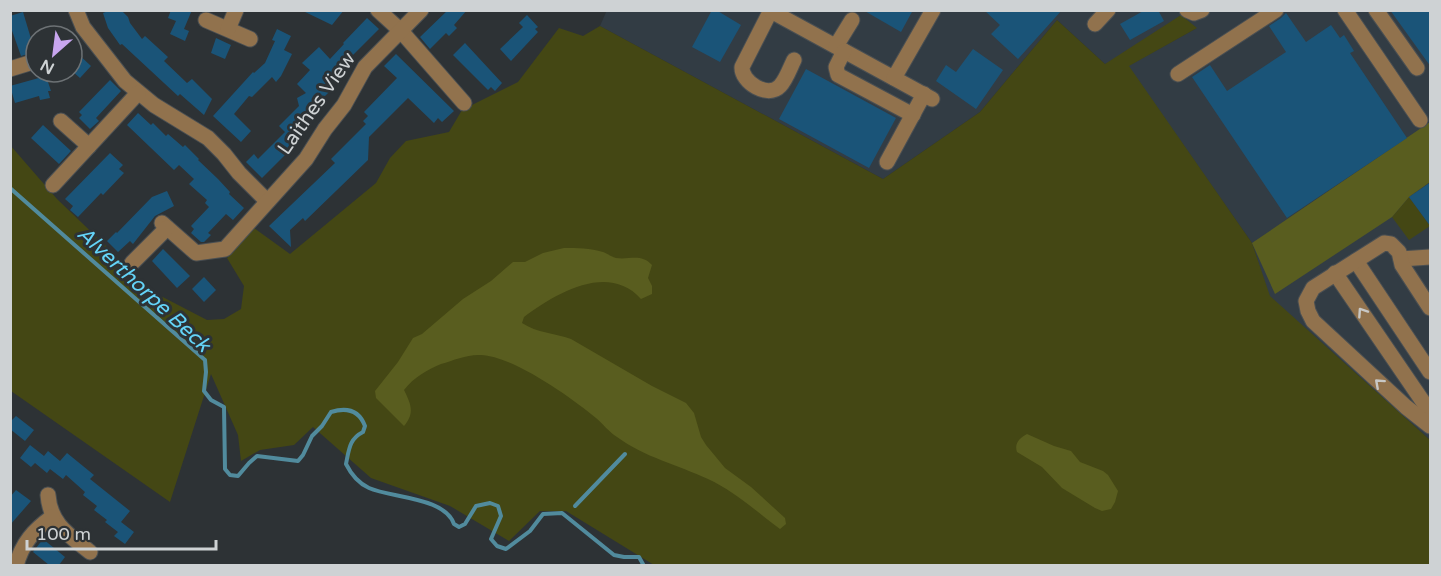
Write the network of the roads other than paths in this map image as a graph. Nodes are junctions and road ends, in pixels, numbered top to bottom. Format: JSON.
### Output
{"nodes":[{"id":1,"x":236,"y":10,"type":"edge"},
{"id":2,"x":378,"y":10,"type":"edge"},
{"id":3,"x":421,"y":10,"type":"edge"},
{"id":4,"x":771,"y":10,"type":"edge"},
{"id":5,"x":933,"y":10,"type":"edge"},
{"id":6,"x":1108,"y":10,"type":"edge"},
{"id":7,"x":1187,"y":10,"type":"edge"},
{"id":8,"x":1202,"y":10,"type":"edge"},
{"id":9,"x":1276,"y":10,"type":"edge"},
{"id":10,"x":1345,"y":10,"type":"edge"},
{"id":11,"x":1376,"y":10,"type":"edge"},
{"id":12,"x":206,"y":20,"type":"dead end"},
{"id":13,"x":852,"y":20,"type":"dead end"},
{"id":14,"x":1095,"y":24,"type":"dead end"},
{"id":15,"x":228,"y":29,"type":"junction"},
{"id":16,"x":400,"y":31,"type":"junction"},
{"id":17,"x":84,"y":38,"type":"edge"},
{"id":18,"x":250,"y":39,"type":"dead end"},
{"id":19,"x":840,"y":48,"type":"junction"},
{"id":20,"x":794,"y":60,"type":"dead end"},
{"id":21,"x":1417,"y":68,"type":"dead end"},
{"id":22,"x":1178,"y":74,"type":"dead end"},
{"id":23,"x":894,"y":78,"type":"junction"},
{"id":24,"x":138,"y":93,"type":"junction"},
{"id":25,"x":464,"y":103,"type":"dead end"},
{"id":26,"x":913,"y":115,"type":"junction"},
{"id":27,"x":1420,"y":120,"type":"dead end"},
{"id":28,"x":62,"y":121,"type":"dead end"},
{"id":29,"x":89,"y":146,"type":"junction"},
{"id":30,"x":887,"y":162,"type":"dead end"},
{"id":31,"x":53,"y":185,"type":"dead end"},
{"id":32,"x":267,"y":201,"type":"junction"},
{"id":33,"x":1431,"y":257,"type":"edge"},
{"id":34,"x":1401,"y":259,"type":"junction"},
{"id":35,"x":1356,"y":261,"type":"junction"},
{"id":36,"x":132,"y":262,"type":"dead end"},
{"id":37,"x":1335,"y":273,"type":"junction"},
{"id":38,"x":1431,"y":308,"type":"edge"},
{"id":39,"x":1431,"y":372,"type":"edge"},
{"id":40,"x":1429,"y":419,"type":"edge"},
{"id":41,"x":48,"y":495,"type":"dead end"},
{"id":42,"x":52,"y":516,"type":"junction"},
{"id":43,"x":90,"y":552,"type":"dead end"},
{"id":44,"x":16,"y":566,"type":"edge"}],
"edges":[{"from":1,"to":15,"type":"street"},
{"from":2,"to":16,"type":"street"},
{"from":3,"to":16,"type":"street","name":"Laithes View"},
{"from":4,"to":19,"type":"street"},
{"from":4,"to":20,"type":"street"},
{"from":5,"to":23,"type":"street"},
{"from":6,"to":14,"type":"street"},
{"from":7,"to":8,"type":"street"},
{"from":9,"to":22,"type":"street"},
{"from":10,"to":27,"type":"street"},
{"from":11,"to":21,"type":"street"},
{"from":12,"to":15,"type":"street"},
{"from":13,"to":19,"type":"street"},
{"from":15,"to":18,"type":"street"},
{"from":16,"to":25,"type":"street"},
{"from":16,"to":32,"type":"street","name":"Laithes View"},
{"from":17,"to":24,"type":"street"},
{"from":19,"to":23,"type":"street"},
{"from":19,"to":26,"type":"street"},
{"from":23,"to":26,"type":"street"},
{"from":24,"to":29,"type":"street"},
{"from":24,"to":32,"type":"street"},
{"from":26,"to":30,"type":"street"},
{"from":28,"to":29,"type":"street"},
{"from":29,"to":31,"type":"street"},
{"from":32,"to":36,"type":"street","name":"Laithes View"},
{"from":33,"to":34,"type":"street"},
{"from":34,"to":35,"type":"street"},
{"from":34,"to":38,"type":"street"},
{"from":35,"to":37,"type":"street"},
{"from":35,"to":39,"type":"street"},
{"from":40,"to":37,"type":"street","one_way":true},
{"from":40,"to":37,"type":"street","one_way":true},
{"from":41,"to":42,"type":"street"},
{"from":42,"to":43,"type":"street"},
{"from":42,"to":44,"type":"street"}]}
